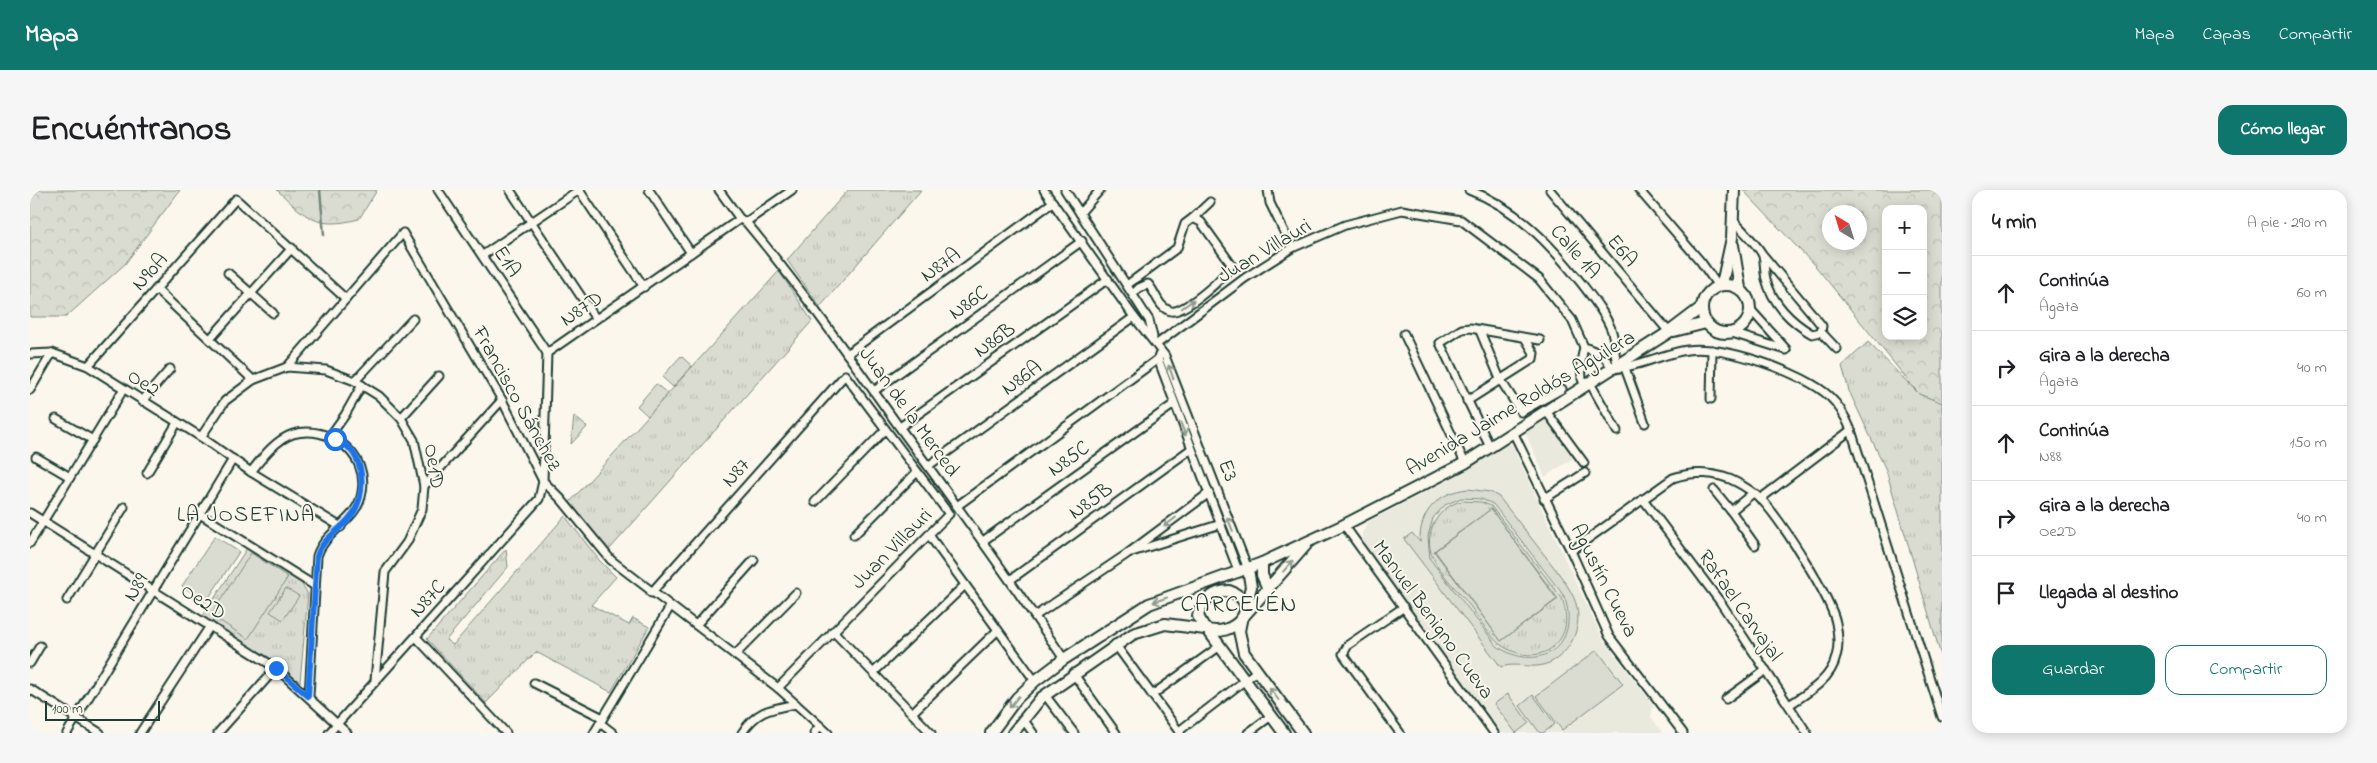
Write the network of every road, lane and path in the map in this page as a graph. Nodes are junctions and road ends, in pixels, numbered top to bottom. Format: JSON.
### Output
{"nodes":[{"id":1,"x":438,"y":190,"type":"edge"},
{"id":2,"x":510,"y":190,"type":"edge"},
{"id":3,"x":579,"y":190,"type":"edge"},
{"id":4,"x":650,"y":190,"type":"edge"},
{"id":5,"x":719,"y":190,"type":"edge"},
{"id":6,"x":792,"y":190,"type":"edge"},
{"id":7,"x":1044,"y":190,"type":"edge"},
{"id":8,"x":1064,"y":190,"type":"edge"},
{"id":9,"x":1100,"y":190,"type":"edge"},
{"id":10,"x":1268,"y":190,"type":"edge"},
{"id":11,"x":1469,"y":190,"type":"edge"},
{"id":12,"x":1550,"y":190,"type":"edge"},
{"id":13,"x":1639,"y":190,"type":"edge"},
{"id":14,"x":1734,"y":190,"type":"edge"},
{"id":15,"x":1053,"y":202,"type":"junction"},
{"id":16,"x":1210,"y":202,"type":"dead end"},
{"id":17,"x":1080,"y":213,"type":"junction"},
{"id":18,"x":1193,"y":218,"type":"junction"},
{"id":19,"x":1733,"y":220,"type":"junction"},
{"id":20,"x":743,"y":221,"type":"junction"},
{"id":21,"x":532,"y":223,"type":"junction"},
{"id":22,"x":1732,"y":238,"type":"junction"},
{"id":23,"x":1082,"y":241,"type":"junction"},
{"id":24,"x":292,"y":248,"type":"junction"},
{"id":25,"x":1292,"y":248,"type":"junction"},
{"id":26,"x":691,"y":253,"type":"junction"},
{"id":27,"x":483,"y":255,"type":"junction"},
{"id":28,"x":1763,"y":255,"type":"junction"},
{"id":29,"x":228,"y":273,"type":"dead end"},
{"id":30,"x":1108,"y":279,"type":"junction"},
{"id":31,"x":1127,"y":285,"type":"junction"},
{"id":32,"x":1720,"y":285,"type":"junction"},
{"id":33,"x":644,"y":287,"type":"junction"},
{"id":34,"x":1740,"y":288,"type":"junction"},
{"id":35,"x":156,"y":289,"type":"junction"},
{"id":36,"x":251,"y":293,"type":"junction"},
{"id":37,"x":1133,"y":294,"type":"junction"},
{"id":38,"x":346,"y":299,"type":"junction"},
{"id":39,"x":1702,"y":306,"type":"junction"},
{"id":40,"x":1751,"y":310,"type":"junction"},
{"id":41,"x":273,"y":313,"type":"dead end"},
{"id":42,"x":1134,"y":317,"type":"junction"},
{"id":43,"x":413,"y":319,"type":"dead end"},
{"id":44,"x":596,"y":319,"type":"junction"},
{"id":45,"x":1706,"y":323,"type":"junction"},
{"id":46,"x":1480,"y":331,"type":"junction"},
{"id":47,"x":1669,"y":332,"type":"junction"},
{"id":48,"x":1732,"y":332,"type":"junction"},
{"id":49,"x":1821,"y":332,"type":"junction"},
{"id":50,"x":1404,"y":334,"type":"dead end"},
{"id":51,"x":1526,"y":338,"type":"junction"},
{"id":52,"x":210,"y":339,"type":"junction"},
{"id":53,"x":1540,"y":340,"type":"dead end"},
{"id":54,"x":1156,"y":344,"type":"junction"},
{"id":55,"x":1584,"y":347,"type":"junction"},
{"id":56,"x":1837,"y":348,"type":"dead end"},
{"id":57,"x":1712,"y":350,"type":"junction"},
{"id":58,"x":52,"y":353,"type":"junction"},
{"id":59,"x":548,"y":353,"type":"junction"},
{"id":60,"x":30,"y":354,"type":"edge"},
{"id":61,"x":847,"y":354,"type":"junction"},
{"id":62,"x":1158,"y":359,"type":"junction"},
{"id":63,"x":88,"y":366,"type":"junction"},
{"id":64,"x":287,"y":367,"type":"junction"},
{"id":65,"x":1618,"y":368,"type":"junction"},
{"id":66,"x":170,"y":369,"type":"dead end"},
{"id":67,"x":845,"y":374,"type":"joint"},
{"id":68,"x":439,"y":376,"type":"dead end"},
{"id":69,"x":1500,"y":379,"type":"junction"},
{"id":70,"x":253,"y":380,"type":"junction"},
{"id":71,"x":358,"y":383,"type":"junction"},
{"id":72,"x":1588,"y":385,"type":"junction"},
{"id":73,"x":1562,"y":388,"type":"dead end"},
{"id":74,"x":30,"y":390,"type":"edge"},
{"id":75,"x":123,"y":390,"type":"junction"},
{"id":76,"x":874,"y":390,"type":"junction"},
{"id":77,"x":1711,"y":399,"type":"dead end"},
{"id":78,"x":502,"y":400,"type":"junction"},
{"id":79,"x":142,"y":401,"type":"junction"},
{"id":80,"x":1467,"y":401,"type":"junction"},
{"id":81,"x":1174,"y":404,"type":"junction"},
{"id":82,"x":1546,"y":411,"type":"junction"},
{"id":83,"x":401,"y":418,"type":"junction"},
{"id":84,"x":56,"y":419,"type":"dead end"},
{"id":85,"x":177,"y":423,"type":"junction"},
{"id":86,"x":1645,"y":423,"type":"dead end"},
{"id":87,"x":900,"y":427,"type":"junction"},
{"id":88,"x":885,"y":430,"type":"junction"},
{"id":89,"x":1851,"y":430,"type":"junction"},
{"id":90,"x":1617,"y":431,"type":"dead end"},
{"id":91,"x":1513,"y":432,"type":"junction"},
{"id":92,"x":330,"y":436,"type":"junction"},
{"id":93,"x":201,"y":437,"type":"junction"},
{"id":94,"x":93,"y":440,"type":"junction"},
{"id":95,"x":1490,"y":446,"type":"junction"},
{"id":96,"x":1191,"y":449,"type":"junction"},
{"id":97,"x":36,"y":457,"type":"dead end"},
{"id":98,"x":232,"y":459,"type":"junction"},
{"id":99,"x":1465,"y":463,"type":"junction"},
{"id":100,"x":1584,"y":463,"type":"dead end"},
{"id":101,"x":928,"y":466,"type":"junction"},
{"id":102,"x":251,"y":472,"type":"junction"},
{"id":103,"x":917,"y":472,"type":"junction"},
{"id":104,"x":148,"y":473,"type":"dead end"},
{"id":105,"x":1585,"y":473,"type":"dead end"},
{"id":106,"x":70,"y":477,"type":"junction"},
{"id":107,"x":543,"y":482,"type":"junction"},
{"id":108,"x":424,"y":486,"type":"junction"},
{"id":109,"x":1714,"y":490,"type":"dead end"},
{"id":110,"x":1209,"y":493,"type":"junction"},
{"id":111,"x":1753,"y":493,"type":"junction"},
{"id":112,"x":1544,"y":498,"type":"junction"},
{"id":113,"x":1643,"y":499,"type":"junction"},
{"id":114,"x":1760,"y":499,"type":"junction"},
{"id":115,"x":815,"y":502,"type":"dead end"},
{"id":116,"x":957,"y":506,"type":"junction"},
{"id":117,"x":124,"y":507,"type":"dead end"},
{"id":118,"x":1731,"y":511,"type":"junction"},
{"id":119,"x":30,"y":513,"type":"edge"},
{"id":120,"x":200,"y":514,"type":"junction"},
{"id":121,"x":43,"y":521,"type":"junction"},
{"id":122,"x":1221,"y":524,"type":"junction"},
{"id":123,"x":1344,"y":525,"type":"junction"},
{"id":124,"x":341,"y":527,"type":"junction"},
{"id":125,"x":854,"y":534,"type":"dead end"},
{"id":126,"x":929,"y":535,"type":"junction"},
{"id":127,"x":983,"y":541,"type":"junction"},
{"id":128,"x":1308,"y":542,"type":"junction"},
{"id":129,"x":30,"y":543,"type":"edge"},
{"id":130,"x":1755,"y":544,"type":"dead end"},
{"id":131,"x":1571,"y":551,"type":"junction"},
{"id":132,"x":96,"y":554,"type":"junction"},
{"id":133,"x":1127,"y":554,"type":"junction"},
{"id":134,"x":754,"y":560,"type":"dead end"},
{"id":135,"x":1262,"y":563,"type":"junction"},
{"id":136,"x":1244,"y":571,"type":"junction"},
{"id":137,"x":1010,"y":580,"type":"junction"},
{"id":138,"x":965,"y":585,"type":"junction"},
{"id":139,"x":315,"y":586,"type":"junction"},
{"id":140,"x":154,"y":589,"type":"junction"},
{"id":141,"x":1268,"y":589,"type":"junction"},
{"id":142,"x":1220,"y":592,"type":"junction"},
{"id":143,"x":651,"y":593,"type":"junction"},
{"id":144,"x":796,"y":593,"type":"dead end"},
{"id":145,"x":67,"y":600,"type":"dead end"},
{"id":146,"x":670,"y":607,"type":"junction"},
{"id":147,"x":1404,"y":607,"type":"junction"},
{"id":148,"x":1243,"y":615,"type":"junction"},
{"id":149,"x":1035,"y":616,"type":"junction"},
{"id":150,"x":696,"y":625,"type":"junction"},
{"id":151,"x":210,"y":626,"type":"junction"},
{"id":152,"x":998,"y":630,"type":"junction"},
{"id":153,"x":1207,"y":630,"type":"junction"},
{"id":154,"x":834,"y":631,"type":"junction"},
{"id":155,"x":416,"y":637,"type":"junction"},
{"id":156,"x":1115,"y":644,"type":"junction"},
{"id":157,"x":40,"y":646,"type":"dead end"},
{"id":158,"x":1220,"y":646,"type":"junction"},
{"id":159,"x":736,"y":654,"type":"junction"},
{"id":160,"x":1064,"y":659,"type":"junction"},
{"id":161,"x":30,"y":663,"type":"edge"},
{"id":162,"x":276,"y":668,"type":"junction"},
{"id":163,"x":1766,"y":670,"type":"junction"},
{"id":164,"x":1257,"y":671,"type":"junction"},
{"id":165,"x":874,"y":672,"type":"junction"},
{"id":166,"x":1073,"y":674,"type":"junction"},
{"id":167,"x":375,"y":680,"type":"junction"},
{"id":168,"x":1036,"y":681,"type":"junction"},
{"id":169,"x":1245,"y":681,"type":"junction"},
{"id":170,"x":534,"y":682,"type":"dead end"},
{"id":171,"x":778,"y":688,"type":"junction"},
{"id":172,"x":30,"y":689,"type":"edge"},
{"id":173,"x":1045,"y":694,"type":"junction"},
{"id":174,"x":308,"y":696,"type":"junction"},
{"id":175,"x":1152,"y":696,"type":"junction"},
{"id":176,"x":1726,"y":699,"type":"dead end"},
{"id":177,"x":796,"y":704,"type":"junction"},
{"id":178,"x":1789,"y":705,"type":"junction"},
{"id":179,"x":912,"y":713,"type":"junction"},
{"id":180,"x":1271,"y":716,"type":"junction"},
{"id":181,"x":1942,"y":717,"type":"edge"},
{"id":182,"x":76,"y":718,"type":"junction"},
{"id":183,"x":1023,"y":719,"type":"junction"},
{"id":184,"x":601,"y":720,"type":"junction"},
{"id":185,"x":337,"y":724,"type":"junction"},
{"id":186,"x":820,"y":726,"type":"junction"},
{"id":187,"x":1179,"y":732,"type":"edge"},
{"id":188,"x":67,"y":733,"type":"edge"},
{"id":189,"x":100,"y":733,"type":"edge"},
{"id":190,"x":140,"y":733,"type":"edge"},
{"id":191,"x":218,"y":733,"type":"edge"},
{"id":192,"x":329,"y":733,"type":"edge"},
{"id":193,"x":347,"y":733,"type":"edge"},
{"id":194,"x":506,"y":733,"type":"edge"},
{"id":195,"x":594,"y":733,"type":"edge"},
{"id":196,"x":613,"y":733,"type":"edge"},
{"id":197,"x":742,"y":733,"type":"edge"},
{"id":198,"x":814,"y":733,"type":"edge"},
{"id":199,"x":828,"y":733,"type":"edge"},
{"id":200,"x":931,"y":733,"type":"edge"},
{"id":201,"x":991,"y":733,"type":"edge"},
{"id":202,"x":1012,"y":733,"type":"edge"},
{"id":203,"x":1033,"y":733,"type":"edge"},
{"id":204,"x":1074,"y":733,"type":"edge"},
{"id":205,"x":1116,"y":733,"type":"edge"},
{"id":206,"x":1248,"y":733,"type":"edge"},
{"id":207,"x":1284,"y":733,"type":"edge"},
{"id":208,"x":1303,"y":733,"type":"edge"},
{"id":209,"x":1400,"y":733,"type":"edge"},
{"id":210,"x":1494,"y":733,"type":"edge"},
{"id":211,"x":1683,"y":733,"type":"edge"},
{"id":212,"x":1807,"y":733,"type":"edge"}],
"edges":[{"from":1,"to":27,"type":"street","name":"E1A"},
{"from":2,"to":21,"type":"street"},
{"from":3,"to":21,"type":"street"},
{"from":3,"to":33,"type":"street"},
{"from":4,"to":26,"type":"street"},
{"from":5,"to":20,"type":"street","name":"Juan de la Merced"},
{"from":6,"to":20,"type":"street"},
{"from":7,"to":15,"type":"street","name":"E3"},
{"from":8,"to":17,"type":"street"},
{"from":9,"to":17,"type":"street"},
{"from":10,"to":25,"type":"street"},
{"from":11,"to":65,"type":"street","name":"Calle 1A"},
{"from":12,"to":47,"type":"street","name":"E6A"},
{"from":13,"to":32,"type":"street"},
{"from":14,"to":19,"type":"street"},
{"from":15,"to":23,"type":"street","name":"E3"},
{"from":15,"to":61,"type":"street","name":"N87A"},
{"from":16,"to":18,"type":"street"},
{"from":17,"to":31,"type":"street"},
{"from":18,"to":31,"type":"street"},
{"from":37,"to":18,"type":"street","one_way":true},
{"from":19,"to":22,"type":"street"},
{"from":19,"to":28,"type":"street"},
{"from":20,"to":26,"type":"street","name":"N87D"},
{"from":20,"to":61,"type":"street","name":"Juan de la Merced"},
{"from":21,"to":27,"type":"street"},
{"from":21,"to":44,"type":"street"},
{"from":22,"to":32,"type":"street"},
{"from":22,"to":34,"type":"street"},
{"from":23,"to":30,"type":"street","name":"E3"},
{"from":23,"to":76,"type":"street","name":"N86C"},
{"from":24,"to":35,"type":"street","name":"N90A"},
{"from":24,"to":36,"type":"street"},
{"from":24,"to":38,"type":"street"},
{"from":25,"to":54,"type":"street","name":"Juan Villauri"},
{"from":25,"to":55,"type":"street","name":"Juan Villauri"},
{"from":26,"to":33,"type":"street","name":"N87D"},
{"from":27,"to":59,"type":"street","name":"E1A"},
{"from":28,"to":49,"type":"street"},
{"from":28,"to":49,"type":"street"},
{"from":29,"to":36,"type":"street"},
{"from":30,"to":42,"type":"street","name":"E3"},
{"from":30,"to":87,"type":"street","name":"N86B"},
{"from":31,"to":37,"type":"street"},
{"from":32,"to":34,"type":"street"},
{"from":32,"to":39,"type":"street"},
{"from":33,"to":44,"type":"street","name":"N87D"},
{"from":34,"to":40,"type":"street"},
{"from":35,"to":52,"type":"street"},
{"from":35,"to":63,"type":"street","name":"N90A"},
{"from":36,"to":41,"type":"street"},
{"from":36,"to":52,"type":"street"},
{"from":37,"to":54,"type":"street"},
{"from":38,"to":64,"type":"street"},
{"from":38,"to":78,"type":"street","name":"Francisco Sánchez"},
{"from":39,"to":45,"type":"street"},
{"from":39,"to":47,"type":"street","name":"Avenida Jaime Roldós Aguilera"},
{"from":40,"to":48,"type":"street"},
{"from":40,"to":48,"type":"street"},
{"from":42,"to":54,"type":"street","name":"E3"},
{"from":42,"to":101,"type":"street","name":"N86A"},
{"from":43,"to":71,"type":"street"},
{"from":44,"to":59,"type":"street","name":"N87D"},
{"from":45,"to":47,"type":"street","name":"Avenida Jaime Roldós Aguilera"},
{"from":45,"to":48,"type":"street"},
{"from":46,"to":51,"type":"street"},
{"from":46,"to":69,"type":"street"},
{"from":46,"to":80,"type":"street"},
{"from":47,"to":65,"type":"street","name":"Avenida Jaime Roldós Aguilera"},
{"from":49,"to":56,"type":"street"},
{"from":50,"to":99,"type":"street"},
{"from":51,"to":53,"type":"street"},
{"from":51,"to":69,"type":"street"},
{"from":52,"to":70,"type":"street"},
{"from":54,"to":62,"type":"street"},
{"from":136,"to":54,"type":"street","name":"E3","one_way":true},
{"from":55,"to":65,"type":"street"},
{"from":55,"to":72,"type":"street"},
{"from":57,"to":65,"type":"street"},
{"from":57,"to":77,"type":"street"},
{"from":57,"to":89,"type":"street"},
{"from":58,"to":60,"type":"street","name":"Oe2"},
{"from":58,"to":63,"type":"street","name":"Oe2"},
{"from":58,"to":74,"type":"street"},
{"from":59,"to":107,"type":"street","name":"N87D"},
{"from":61,"to":76,"type":"street","name":"Juan de la Merced"},
{"from":62,"to":81,"type":"street","name":"E3"},
{"from":62,"to":116,"type":"street","name":"Juan Villauri"},
{"from":63,"to":75,"type":"street","name":"Oe2"},
{"from":64,"to":70,"type":"street"},
{"from":64,"to":71,"type":"street","name":"Oe1D"},
{"from":65,"to":72,"type":"street","name":"Avenida Jaime Roldós Aguilera"},
{"from":65,"to":86,"type":"street"},
{"from":66,"to":79,"type":"street"},
{"from":67,"to":88,"type":"street","name":"Juan Villauri"},
{"from":67,"to":143,"type":"street","name":"N87"},
{"from":68,"to":83,"type":"street"},
{"from":69,"to":73,"type":"street"},
{"from":69,"to":80,"type":"street"},
{"from":70,"to":93,"type":"street"},
{"from":71,"to":83,"type":"street","name":"Oe1D"},
{"from":71,"to":92,"type":"street"},
{"from":72,"to":82,"type":"street","name":"Avenida Jaime Roldós Aguilera"},
{"from":72,"to":90,"type":"street"},
{"from":75,"to":79,"type":"street","name":"Oe2"},
{"from":75,"to":94,"type":"street"},
{"from":76,"to":87,"type":"street","name":"Juan de la Merced"},
{"from":78,"to":107,"type":"street","name":"Francisco Sánchez"},
{"from":78,"to":108,"type":"street"},
{"from":79,"to":85,"type":"street","name":"Oe2"},
{"from":80,"to":95,"type":"street"},
{"from":81,"to":96,"type":"street","name":"E3","one_way":true},
{"from":81,"to":127,"type":"street","name":"N85C"},
{"from":82,"to":91,"type":"street","name":"Avenida Jaime Roldós Aguilera"},
{"from":82,"to":100,"type":"street"},
{"from":83,"to":108,"type":"street","name":"Oe1D"},
{"from":84,"to":94,"type":"street"},
{"from":85,"to":93,"type":"street","name":"Oe2"},
{"from":85,"to":104,"type":"street"},
{"from":87,"to":101,"type":"street","name":"Juan de la Merced"},
{"from":88,"to":103,"type":"street","name":"Juan Villauri"},
{"from":88,"to":115,"type":"street"},
{"from":89,"to":114,"type":"street"},
{"from":89,"to":181,"type":"street"},
{"from":91,"to":95,"type":"street","name":"Avenida Jaime Roldós Aguilera"},
{"from":91,"to":112,"type":"street","name":"Agustín Cueva"},
{"from":92,"to":102,"type":"street"},
{"from":92,"to":124,"type":"street"},
{"from":93,"to":98,"type":"street","name":"Oe2"},
{"from":94,"to":106,"type":"street"},
{"from":95,"to":99,"type":"street","name":"Avenida Jaime Roldós Aguilera"},
{"from":96,"to":110,"type":"street","name":"E3"},
{"from":96,"to":137,"type":"street","name":"N85B"},
{"from":97,"to":106,"type":"street"},
{"from":98,"to":102,"type":"street","name":"Oe2"},
{"from":98,"to":120,"type":"street","name":"N89"},
{"from":99,"to":123,"type":"street","name":"Avenida Jaime Roldós Aguilera"},
{"from":101,"to":116,"type":"street","name":"Juan de la Merced"},
{"from":102,"to":124,"type":"street","name":"Oe2"},
{"from":103,"to":125,"type":"street"},
{"from":103,"to":126,"type":"street","name":"Juan Villauri"},
{"from":105,"to":112,"type":"street"},
{"from":106,"to":121,"type":"street"},
{"from":107,"to":143,"type":"street","name":"Francisco Sánchez"},
{"from":107,"to":155,"type":"street","name":"N87C"},
{"from":108,"to":167,"type":"street","name":"Oe1D"},
{"from":109,"to":118,"type":"street"},
{"from":110,"to":122,"type":"street","name":"E3"},
{"from":110,"to":133,"type":"street","one_way":true},
{"from":111,"to":113,"type":"street"},
{"from":111,"to":114,"type":"street"},
{"from":111,"to":118,"type":"street"},
{"from":112,"to":131,"type":"street","name":"Agustín Cueva"},
{"from":113,"to":131,"type":"street"},
{"from":113,"to":163,"type":"street","name":"Rafael Carvajal"},
{"from":114,"to":178,"type":"street"},
{"from":116,"to":127,"type":"street","name":"Juan de la Merced"},
{"from":117,"to":132,"type":"street"},
{"from":118,"to":130,"type":"street"},
{"from":119,"to":121,"type":"street","name":"Oe2D"},
{"from":120,"to":139,"type":"street"},
{"from":120,"to":140,"type":"street","name":"N89"},
{"from":121,"to":129,"type":"street"},
{"from":121,"to":132,"type":"street","name":"Oe2D"},
{"from":122,"to":133,"type":"street"},
{"from":122,"to":136,"type":"street","name":"E3"},
{"from":123,"to":128,"type":"street","name":"Avenida Jaime Roldós Aguilera"},
{"from":123,"to":147,"type":"street","name":"Manuel Benigno Cueva"},
{"from":124,"to":139,"type":"street"},
{"from":126,"to":138,"type":"street"},
{"from":126,"to":154,"type":"street","name":"Juan Villauri"},
{"from":127,"to":137,"type":"street","name":"Juan de la Merced"},
{"from":128,"to":135,"type":"street","name":"Avenida Jaime Roldós Aguilera"},
{"from":141,"to":128,"type":"street","one_way":true},
{"from":131,"to":211,"type":"street","name":"Agustín Cueva"},
{"from":132,"to":140,"type":"street","name":"Oe2D"},
{"from":132,"to":145,"type":"street"},
{"from":133,"to":149,"type":"street"},
{"from":134,"to":150,"type":"street"},
{"from":135,"to":136,"type":"street","name":"Avenida Jaime Roldós Aguilera"},
{"from":135,"to":141,"type":"street"},
{"from":136,"to":142,"type":"street"},
{"from":136,"to":148,"type":"street","name":"E3"},
{"from":136,"to":160,"type":"street","one_way":true},
{"from":137,"to":149,"type":"street","name":"Juan de la Merced"},
{"from":138,"to":152,"type":"street"},
{"from":138,"to":165,"type":"street"},
{"from":139,"to":174,"type":"street"},
{"from":140,"to":151,"type":"street","name":"Oe2D"},
{"from":140,"to":182,"type":"street","name":"N89"},
{"from":141,"to":148,"type":"street"},
{"from":142,"to":148,"type":"street"},
{"from":142,"to":153,"type":"street"},
{"from":143,"to":146,"type":"street","name":"Francisco Sánchez"},
{"from":144,"to":159,"type":"street"},
{"from":146,"to":150,"type":"street","name":"Francisco Sánchez"},
{"from":146,"to":184,"type":"street"},
{"from":147,"to":209,"type":"street"},
{"from":147,"to":210,"type":"street","name":"Manuel Benigno Cueva"},
{"from":148,"to":153,"type":"street"},
{"from":148,"to":164,"type":"street","name":"E3"},
{"from":149,"to":160,"type":"street","name":"Juan de la Merced"},
{"from":150,"to":159,"type":"street","name":"Francisco Sánchez"},
{"from":151,"to":162,"type":"street","name":"Oe2D"},
{"from":151,"to":190,"type":"street"},
{"from":152,"to":168,"type":"street"},
{"from":152,"to":179,"type":"street"},
{"from":153,"to":156,"type":"street"},
{"from":153,"to":158,"type":"street"},
{"from":154,"to":165,"type":"street"},
{"from":154,"to":171,"type":"street","name":"Juan Villauri"},
{"from":155,"to":167,"type":"street","name":"N87C"},
{"from":155,"to":194,"type":"street"},
{"from":156,"to":166,"type":"street"},
{"from":156,"to":175,"type":"street"},
{"from":157,"to":161,"type":"street"},
{"from":158,"to":169,"type":"street"},
{"from":158,"to":175,"type":"street"},
{"from":159,"to":171,"type":"street","name":"Francisco Sánchez"},
{"from":160,"to":168,"type":"street"},
{"from":162,"to":174,"type":"street","name":"Oe2D"},
{"from":162,"to":191,"type":"street"},
{"from":163,"to":176,"type":"street"},
{"from":163,"to":178,"type":"street","name":"Rafael Carvajal"},
{"from":164,"to":169,"type":"street"},
{"from":208,"to":164,"type":"street","name":"E3","one_way":true},
{"from":165,"to":179,"type":"street"},
{"from":166,"to":173,"type":"street"},
{"from":166,"to":205,"type":"street"},
{"from":167,"to":185,"type":"street","name":"N87C"},
{"from":168,"to":201,"type":"street","one_way":true},
{"from":169,"to":180,"type":"street"},
{"from":169,"to":187,"type":"street"},
{"from":170,"to":184,"type":"street"},
{"from":171,"to":177,"type":"street","name":"Francisco Sánchez"},
{"from":172,"to":182,"type":"street"},
{"from":173,"to":183,"type":"street"},
{"from":173,"to":204,"type":"street"},
{"from":174,"to":185,"type":"street","name":"Oe2D"},
{"from":175,"to":187,"type":"street"},
{"from":177,"to":186,"type":"street","name":"Francisco Sánchez"},
{"from":177,"to":197,"type":"street"},
{"from":178,"to":212,"type":"street","name":"Rafael Carvajal"},
{"from":179,"to":200,"type":"street"},
{"from":180,"to":206,"type":"street"},
{"from":180,"to":207,"type":"street"},
{"from":182,"to":188,"type":"street","name":"N89"},
{"from":182,"to":189,"type":"street"},
{"from":183,"to":202,"type":"street"},
{"from":183,"to":203,"type":"street"},
{"from":184,"to":195,"type":"street"},
{"from":184,"to":196,"type":"street"},
{"from":185,"to":192,"type":"street","name":"N87C"},
{"from":185,"to":193,"type":"street","name":"Oe2D"},
{"from":186,"to":198,"type":"street"},
{"from":186,"to":199,"type":"street","name":"Francisco Sánchez"}]}
